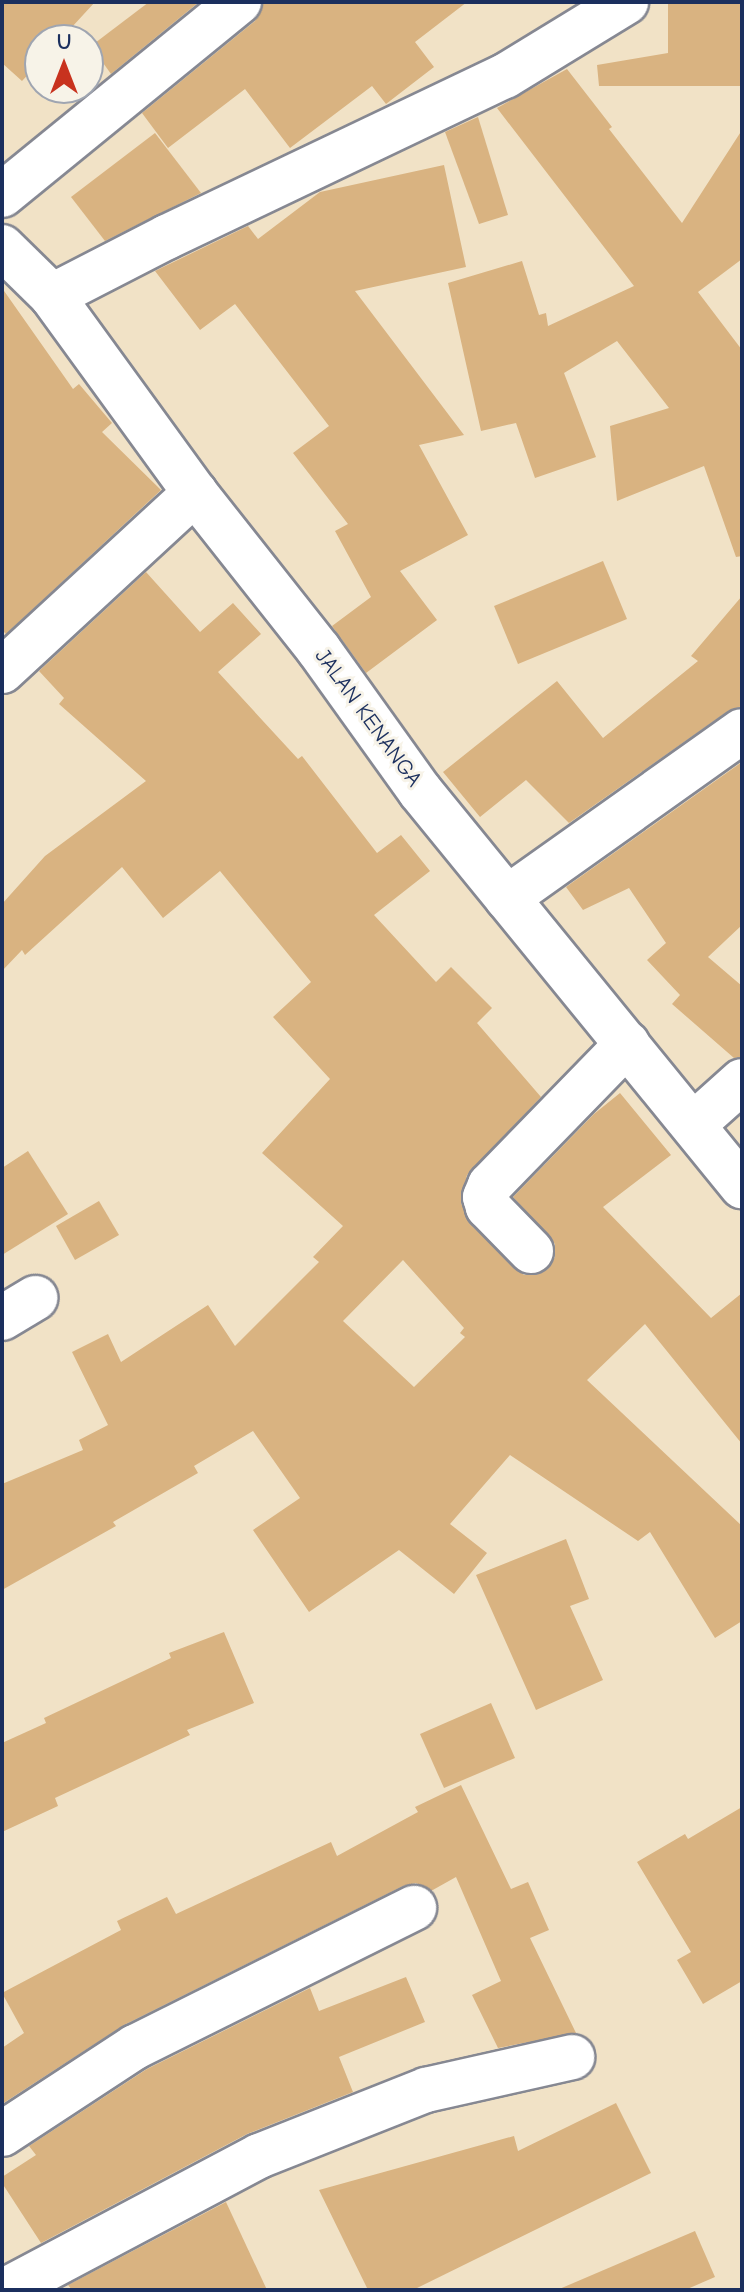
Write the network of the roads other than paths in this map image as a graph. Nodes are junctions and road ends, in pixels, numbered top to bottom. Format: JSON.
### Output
{"nodes":[{"id":1,"x":239,"y":2,"type":"edge"},
{"id":2,"x":626,"y":2,"type":"edge"},
{"id":3,"x":2,"y":195,"type":"edge"},
{"id":4,"x":2,"y":247,"type":"edge"},
{"id":5,"x":52,"y":296,"type":"junction"},
{"id":6,"x":195,"y":493,"type":"junction"},
{"id":7,"x":2,"y":671,"type":"edge"},
{"id":8,"x":742,"y":731,"type":"edge"},
{"id":9,"x":507,"y":898,"type":"junction"},
{"id":10,"x":627,"y":1044,"type":"junction"},
{"id":11,"x":742,"y":1081,"type":"edge"},
{"id":12,"x":694,"y":1124,"type":"junction"},
{"id":13,"x":742,"y":1186,"type":"edge"},
{"id":14,"x":531,"y":1251,"type":"dead end"},
{"id":15,"x":414,"y":1908,"type":"dead end"},
{"id":16,"x":572,"y":2057,"type":"dead end"},
{"id":17,"x":2,"y":2134,"type":"edge"},
{"id":18,"x":6,"y":2290,"type":"edge"}],
"edges":[{"from":1,"to":3,"type":"street"},
{"from":2,"to":5,"type":"street"},
{"from":4,"to":5,"type":"street","name":"JALAN KENANGA"},
{"from":5,"to":6,"type":"street","name":"JALAN KENANGA"},
{"from":6,"to":7,"type":"street"},
{"from":6,"to":9,"type":"street","name":"JALAN KENANGA"},
{"from":8,"to":9,"type":"street"},
{"from":9,"to":10,"type":"street","name":"JALAN KENANGA"},
{"from":10,"to":12,"type":"street","name":"JALAN KENANGA"},
{"from":10,"to":14,"type":"street"},
{"from":11,"to":12,"type":"street"},
{"from":12,"to":13,"type":"street","name":"JALAN KENANGA"},
{"from":15,"to":17,"type":"street"},
{"from":16,"to":18,"type":"street"}]}
